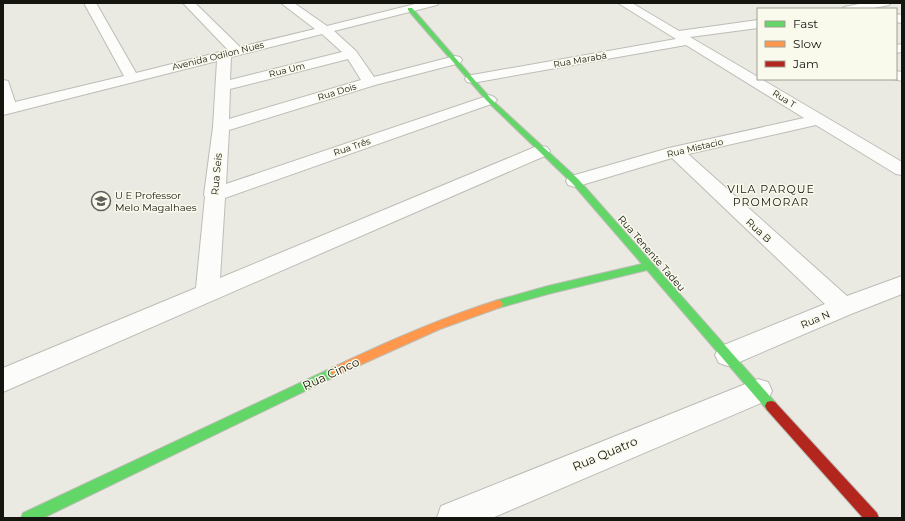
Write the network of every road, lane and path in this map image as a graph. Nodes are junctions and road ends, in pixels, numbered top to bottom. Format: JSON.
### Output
{"nodes":[{"id":1,"x":90,"y":3,"type":"edge"},
{"id":2,"x":189,"y":3,"type":"edge"},
{"id":3,"x":287,"y":3,"type":"edge"},
{"id":4,"x":384,"y":3,"type":"edge"},
{"id":5,"x":433,"y":3,"type":"edge"},
{"id":6,"x":624,"y":3,"type":"edge"},
{"id":7,"x":836,"y":3,"type":"edge"},
{"id":8,"x":885,"y":3,"type":"edge"},
{"id":9,"x":852,"y":8,"type":"edge"},
{"id":10,"x":860,"y":8,"type":"edge"},
{"id":11,"x":404,"y":10,"type":"junction"},
{"id":12,"x":757,"y":24,"type":"edge"},
{"id":13,"x":740,"y":27,"type":"junction"},
{"id":14,"x":325,"y":30,"type":"junction"},
{"id":15,"x":757,"y":33,"type":"edge"},
{"id":16,"x":683,"y":38,"type":"junction"},
{"id":17,"x":230,"y":53,"type":"junction"},
{"id":18,"x":351,"y":54,"type":"junction"},
{"id":19,"x":455,"y":60,"type":"junction"},
{"id":20,"x":751,"y":74,"type":"edge"},
{"id":21,"x":132,"y":78,"type":"junction"},
{"id":22,"x":472,"y":79,"type":"junction"},
{"id":23,"x":760,"y":80,"type":"edge"},
{"id":24,"x":370,"y":82,"type":"junction"},
{"id":25,"x":3,"y":84,"type":"edge"},
{"id":26,"x":223,"y":86,"type":"junction"},
{"id":27,"x":489,"y":100,"type":"junction"},
{"id":28,"x":5,"y":109,"type":"edge"},
{"id":29,"x":818,"y":120,"type":"junction"},
{"id":30,"x":221,"y":128,"type":"junction"},
{"id":31,"x":541,"y":151,"type":"junction"},
{"id":32,"x":676,"y":152,"type":"junction"},
{"id":33,"x":902,"y":170,"type":"edge"},
{"id":34,"x":575,"y":181,"type":"junction"},
{"id":35,"x":214,"y":195,"type":"junction"},
{"id":36,"x":648,"y":266,"type":"junction"},
{"id":37,"x":902,"y":285,"type":"edge"},
{"id":38,"x":207,"y":292,"type":"junction"},
{"id":39,"x":843,"y":308,"type":"junction"},
{"id":40,"x":728,"y":355,"type":"junction"},
{"id":41,"x":3,"y":380,"type":"edge"},
{"id":42,"x":758,"y":391,"type":"junction"},
{"id":43,"x":28,"y":518,"type":"edge"},
{"id":44,"x":453,"y":518,"type":"edge"},
{"id":45,"x":872,"y":518,"type":"edge"}],
"edges":[{"from":1,"to":21,"type":"street"},
{"from":2,"to":17,"type":"street"},
{"from":3,"to":14,"type":"street"},
{"from":4,"to":11,"type":"street"},
{"from":5,"to":11,"type":"street","name":"Avenida Odilon Nues"},
{"from":6,"to":16,"type":"street","name":"Rua T"},
{"from":7,"to":9,"type":"street"},
{"from":8,"to":10,"type":"street"},
{"from":11,"to":14,"type":"street","name":"Avenida Odilon Nues"},
{"from":11,"to":19,"type":"street","name":"Rua Tenente Tadeu"},
{"from":12,"to":13,"type":"street","name":"Rua Marabá"},
{"from":13,"to":15,"type":"street"},
{"from":13,"to":16,"type":"street","name":"Rua Marabá"},
{"from":14,"to":17,"type":"street","name":"Avenida Odilon Nues"},
{"from":14,"to":18,"type":"street"},
{"from":16,"to":20,"type":"street","name":"Rua T"},
{"from":16,"to":22,"type":"street","name":"Rua Marabá"},
{"from":17,"to":21,"type":"street","name":"Avenida Odilon Nues"},
{"from":17,"to":26,"type":"street","name":"Rua Seis"},
{"from":18,"to":24,"type":"street"},
{"from":18,"to":26,"type":"street","name":"Rua Um"},
{"from":19,"to":22,"type":"street","name":"Rua Tenente Tadeu"},
{"from":19,"to":24,"type":"street","name":"Rua Dois"},
{"from":21,"to":28,"type":"street","name":"Avenida Odilon Nues"},
{"from":22,"to":27,"type":"street","name":"Rua Tenente Tadeu"},
{"from":23,"to":29,"type":"street","name":"Rua T"},
{"from":24,"to":30,"type":"street","name":"Rua Dois"},
{"from":25,"to":28,"type":"street"},
{"from":26,"to":30,"type":"street","name":"Rua Seis"},
{"from":27,"to":31,"type":"street","name":"Rua Tenente Tadeu"},
{"from":27,"to":35,"type":"street","name":"Rua Três"},
{"from":29,"to":32,"type":"street","name":"Rua Mistacio"},
{"from":29,"to":33,"type":"street","name":"Rua T"},
{"from":30,"to":35,"type":"street","name":"Rua Seis"},
{"from":31,"to":34,"type":"street","name":"Rua Tenente Tadeu"},
{"from":31,"to":38,"type":"street"},
{"from":32,"to":34,"type":"street","name":"Rua Mistacio"},
{"from":32,"to":39,"type":"street","name":"Rua B"},
{"from":34,"to":36,"type":"street","name":"Rua Tenente Tadeu"},
{"from":35,"to":38,"type":"street","name":"Rua Seis"},
{"from":36,"to":40,"type":"street","name":"Rua Tenente Tadeu"},
{"from":36,"to":43,"type":"street","name":"Rua Cinco"},
{"from":37,"to":39,"type":"street","name":"Rua N"},
{"from":38,"to":41,"type":"street"},
{"from":39,"to":40,"type":"street","name":"Rua N"},
{"from":40,"to":42,"type":"street","name":"Rua Tenente Tadeu"},
{"from":42,"to":44,"type":"street","name":"Rua Quatro"},
{"from":42,"to":45,"type":"street","name":"Rua Tenente Tadeu"}]}
